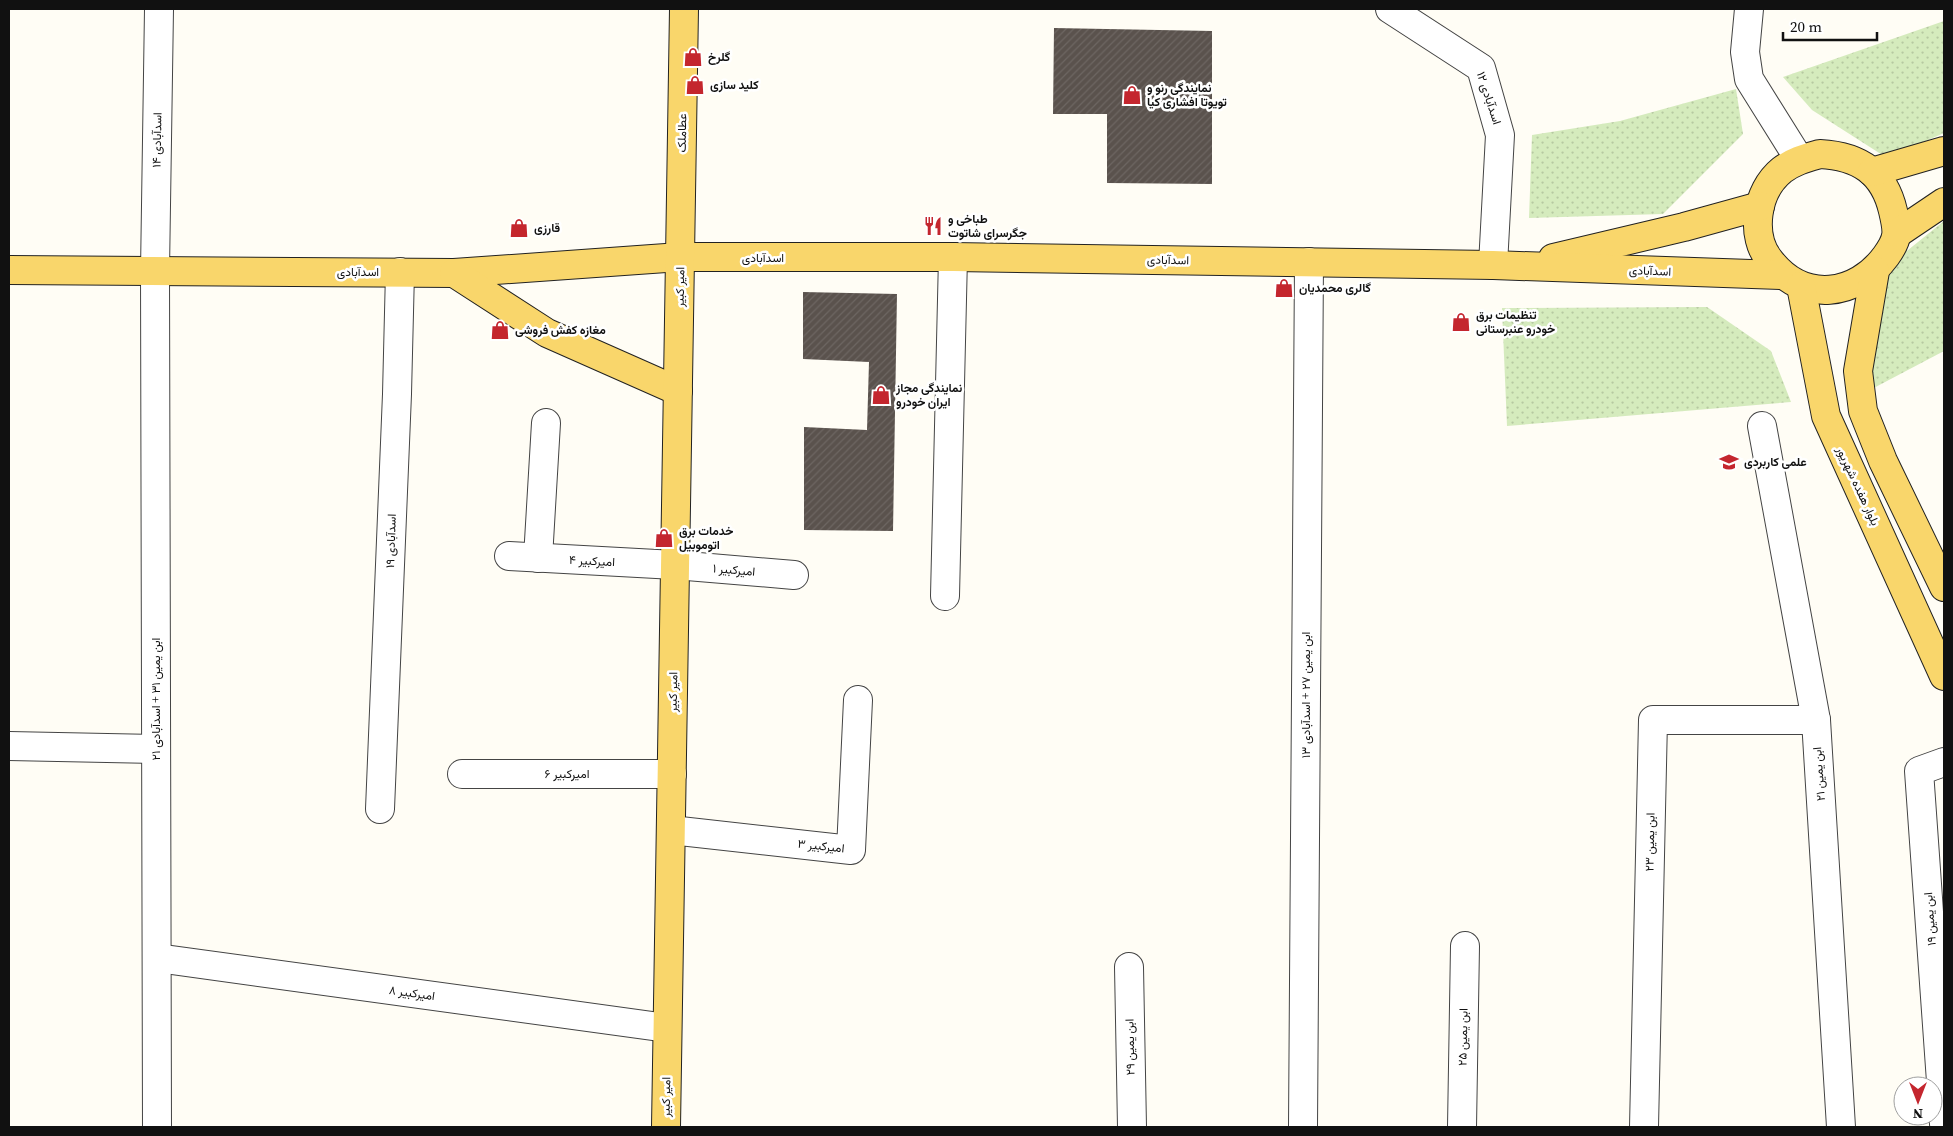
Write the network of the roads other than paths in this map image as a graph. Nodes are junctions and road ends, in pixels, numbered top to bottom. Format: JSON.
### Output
{"nodes":[{"id":1,"x":159,"y":9,"type":"edge"},
{"id":2,"x":684,"y":9,"type":"edge"},
{"id":3,"x":1390,"y":9,"type":"edge"},
{"id":4,"x":1746,"y":10,"type":"edge"},
{"id":5,"x":1944,"y":151,"type":"edge"},
{"id":6,"x":1799,"y":160,"type":"junction"},
{"id":7,"x":1872,"y":172,"type":"junction"},
{"id":8,"x":1944,"y":202,"type":"edge"},
{"id":9,"x":1760,"y":206,"type":"junction"},
{"id":10,"x":1898,"y":233,"type":"junction"},
{"id":11,"x":680,"y":257,"type":"junction"},
{"id":12,"x":953,"y":257,"type":"junction"},
{"id":13,"x":1309,"y":262,"type":"junction"},
{"id":14,"x":1505,"y":266,"type":"junction"},
{"id":15,"x":9,"y":270,"type":"edge"},
{"id":16,"x":155,"y":271,"type":"junction"},
{"id":17,"x":1875,"y":271,"type":"junction"},
{"id":18,"x":400,"y":272,"type":"junction"},
{"id":19,"x":454,"y":273,"type":"junction"},
{"id":20,"x":1792,"y":280,"type":"junction"},
{"id":21,"x":678,"y":391,"type":"junction"},
{"id":22,"x":546,"y":423,"type":"dead end"},
{"id":23,"x":1762,"y":426,"type":"dead end"},
{"id":24,"x":509,"y":556,"type":"dead end"},
{"id":25,"x":538,"y":558,"type":"junction"},
{"id":26,"x":675,"y":564,"type":"junction"},
{"id":27,"x":794,"y":575,"type":"dead end"},
{"id":28,"x":1944,"y":587,"type":"edge"},
{"id":29,"x":945,"y":596,"type":"dead end"},
{"id":30,"x":1944,"y":676,"type":"edge"},
{"id":31,"x":858,"y":700,"type":"dead end"},
{"id":32,"x":1816,"y":720,"type":"junction"},
{"id":33,"x":9,"y":746,"type":"edge"},
{"id":34,"x":156,"y":749,"type":"junction"},
{"id":35,"x":1944,"y":762,"type":"edge"},
{"id":36,"x":462,"y":774,"type":"dead end"},
{"id":37,"x":672,"y":774,"type":"junction"},
{"id":38,"x":380,"y":809,"type":"dead end"},
{"id":39,"x":671,"y":830,"type":"junction"},
{"id":40,"x":1465,"y":946,"type":"dead end"},
{"id":41,"x":157,"y":958,"type":"junction"},
{"id":42,"x":1129,"y":966,"type":"dead end"},
{"id":43,"x":667,"y":1028,"type":"junction"},
{"id":44,"x":1941,"y":1034,"type":"edge"},
{"id":45,"x":1944,"y":1124,"type":"edge"},
{"id":46,"x":157,"y":1127,"type":"edge"},
{"id":47,"x":666,"y":1127,"type":"edge"},
{"id":48,"x":1132,"y":1127,"type":"edge"},
{"id":49,"x":1303,"y":1127,"type":"edge"},
{"id":50,"x":1462,"y":1127,"type":"edge"},
{"id":51,"x":1644,"y":1127,"type":"edge"},
{"id":52,"x":1841,"y":1127,"type":"edge"}],
"edges":[{"from":1,"to":16,"type":"street","name":"اسدآبادی ۱۴"},
{"from":2,"to":11,"type":"main road","name":"عطاملک"},
{"from":3,"to":14,"type":"street","name":"اسدآبادی ۱۲"},
{"from":4,"to":6,"type":"street"},
{"from":5,"to":7,"type":"main road"},
{"from":6,"to":7,"type":"main road"},
{"from":6,"to":9,"type":"main road"},
{"from":7,"to":10,"type":"main road"},
{"from":8,"to":10,"type":"main road"},
{"from":9,"to":14,"type":"main road","name":"اسدآبادی"},
{"from":9,"to":20,"type":"main road"},
{"from":10,"to":17,"type":"main road"},
{"from":11,"to":12,"type":"main road","name":"اسدآبادی"},
{"from":11,"to":19,"type":"main road","name":"اسدآبادی"},
{"from":11,"to":21,"type":"main road","name":"امیر کبیر"},
{"from":12,"to":13,"type":"main road","name":"اسدآبادی"},
{"from":12,"to":29,"type":"street"},
{"from":13,"to":14,"type":"main road","name":"اسدآبادی"},
{"from":13,"to":49,"type":"street","name":"ابن یمین ۲۷ + اسدآبادی ۱۳"},
{"from":14,"to":20,"type":"main road","name":"اسدآبادی"},
{"from":15,"to":16,"type":"main road","name":"اسدآبادی"},
{"from":16,"to":18,"type":"main road","name":"اسدآبادی"},
{"from":16,"to":34,"type":"street","name":"ابن یمین ۳۱ + اسدآبادی ۲۱"},
{"from":17,"to":20,"type":"main road"},
{"from":17,"to":28,"type":"main road"},
{"from":18,"to":19,"type":"main road","name":"اسدآبادی"},
{"from":18,"to":38,"type":"street","name":"اسدآبادی ۱۹"},
{"from":19,"to":21,"type":"main road"},
{"from":20,"to":30,"type":"main road","name":"بلوار هفده شهریور"},
{"from":21,"to":26,"type":"main road","name":"امیر کبیر"},
{"from":22,"to":25,"type":"street"},
{"from":23,"to":32,"type":"street","name":"ابن یمین ۲۱"},
{"from":24,"to":25,"type":"street","name":"امیرکبیر ۴"},
{"from":25,"to":26,"type":"street","name":"امیرکبیر ۴"},
{"from":26,"to":27,"type":"street","name":"امیرکبیر ۱"},
{"from":26,"to":37,"type":"main road","name":"امیر کبیر"},
{"from":31,"to":39,"type":"street","name":"امیرکبیر ۳"},
{"from":32,"to":51,"type":"street","name":"ابن یمین ۲۳"},
{"from":32,"to":52,"type":"street","name":"ابن یمین ۲۱"},
{"from":33,"to":34,"type":"street"},
{"from":34,"to":41,"type":"street","name":"ابن یمین ۳۱ + اسدآبادی ۲۱"},
{"from":35,"to":44,"type":"street","name":"ابن یمین ۱۹"},
{"from":36,"to":37,"type":"street","name":"امیرکبیر ۶"},
{"from":37,"to":39,"type":"main road","name":"امیر کبیر"},
{"from":39,"to":43,"type":"main road","name":"امیر کبیر"},
{"from":40,"to":50,"type":"street","name":"ابن یمین ۲۵"},
{"from":41,"to":43,"type":"street","name":"امیرکبیر ۸"},
{"from":41,"to":46,"type":"street","name":"ابن یمین ۳۱ + اسدآبادی ۲۱"},
{"from":42,"to":48,"type":"street","name":"ابن یمین ۲۹"},
{"from":43,"to":47,"type":"main road","name":"امیر کبیر"},
{"from":44,"to":45,"type":"street","name":"ابن یمین ۱۹"}]}
